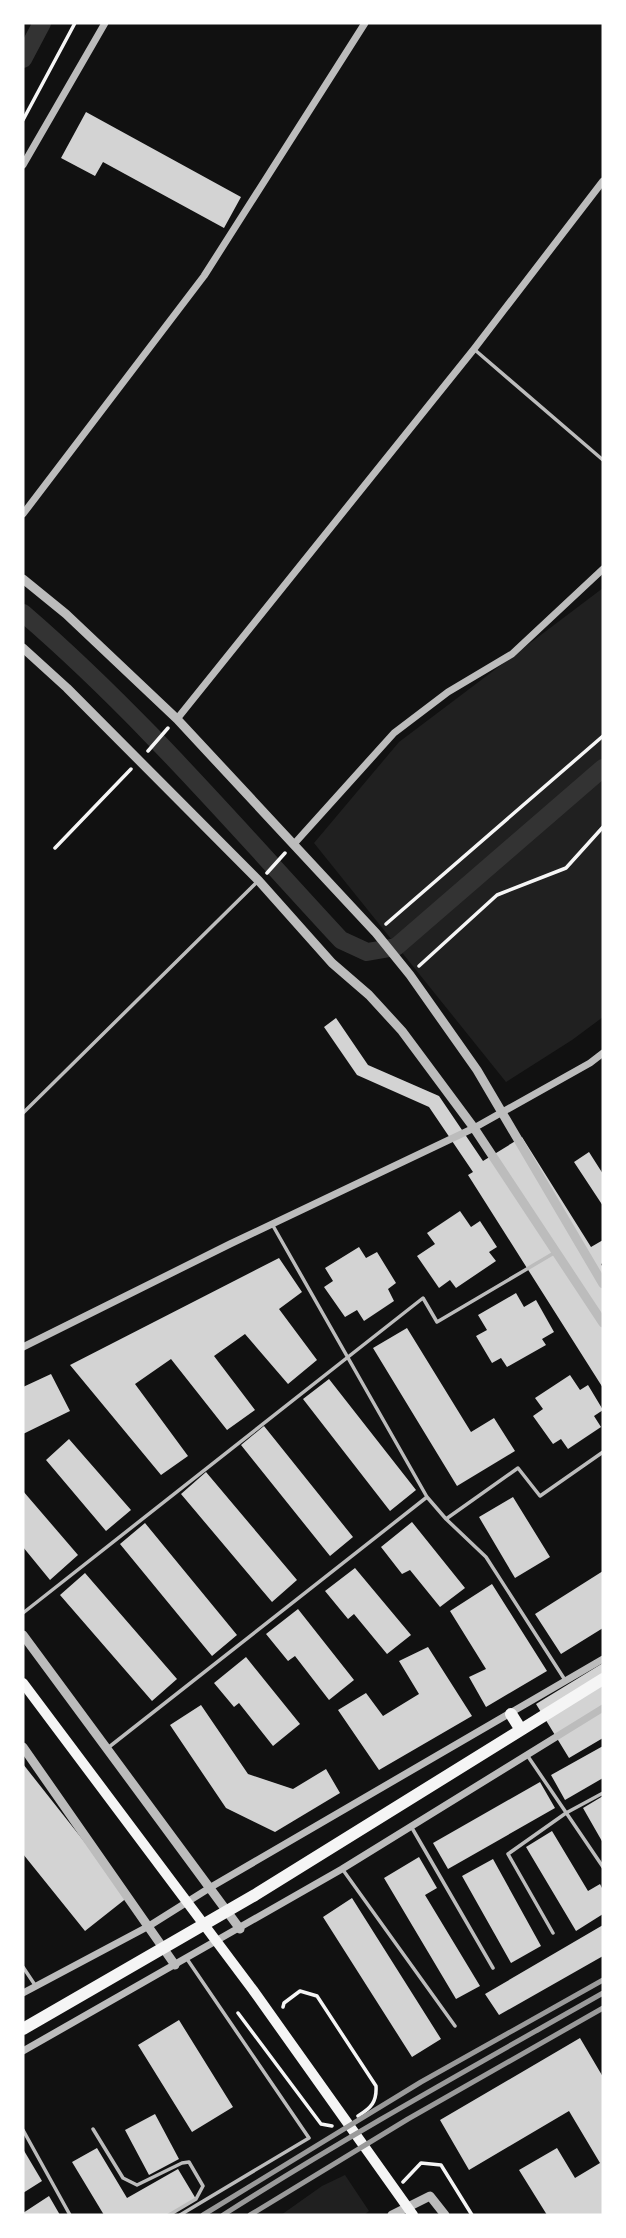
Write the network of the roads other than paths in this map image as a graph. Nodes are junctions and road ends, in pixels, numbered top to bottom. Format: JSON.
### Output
{"nodes":[{"id":1,"x":105,"y":23,"type":"edge"},
{"id":2,"x":365,"y":23,"type":"edge"},
{"id":3,"x":23,"y":165,"type":"edge"},
{"id":4,"x":603,"y":181,"type":"edge"},
{"id":5,"x":474,"y":349,"type":"junction"},
{"id":6,"x":603,"y":460,"type":"edge"},
{"id":7,"x":23,"y":514,"type":"edge"},
{"id":8,"x":603,"y":569,"type":"edge"},
{"id":9,"x":23,"y":579,"type":"edge"},
{"id":10,"x":23,"y":648,"type":"edge"},
{"id":11,"x":177,"y":719,"type":"junction"},
{"id":12,"x":294,"y":844,"type":"junction"},
{"id":13,"x":259,"y":881,"type":"junction"},
{"id":14,"x":603,"y":1053,"type":"edge"},
{"id":15,"x":502,"y":1112,"type":"junction"},
{"id":16,"x":23,"y":1113,"type":"edge"},
{"id":17,"x":474,"y":1128,"type":"junction"},
{"id":18,"x":272,"y":1224,"type":"junction"},
{"id":19,"x":556,"y":1252,"type":"junction"},
{"id":20,"x":603,"y":1284,"type":"edge"},
{"id":21,"x":603,"y":1324,"type":"edge"},
{"id":22,"x":23,"y":1347,"type":"edge"},
{"id":23,"x":348,"y":1357,"type":"junction"},
{"id":24,"x":603,"y":1452,"type":"edge"},
{"id":25,"x":427,"y":1497,"type":"junction"},
{"id":26,"x":446,"y":1519,"type":"junction"},
{"id":27,"x":23,"y":1613,"type":"edge"},
{"id":28,"x":23,"y":1634,"type":"edge"},
{"id":29,"x":603,"y":1660,"type":"edge"},
{"id":30,"x":603,"y":1679,"type":"edge"},
{"id":31,"x":566,"y":1682,"type":"junction"},
{"id":32,"x":23,"y":1684,"type":"edge"},
{"id":33,"x":603,"y":1708,"type":"edge"},
{"id":34,"x":511,"y":1714,"type":"junction"},
{"id":35,"x":521,"y":1730,"type":"junction"},
{"id":36,"x":23,"y":1747,"type":"edge"},
{"id":37,"x":107,"y":1748,"type":"junction"},
{"id":38,"x":527,"y":1755,"type":"junction"},
{"id":39,"x":603,"y":1793,"type":"edge"},
{"id":40,"x":566,"y":1813,"type":"junction"},
{"id":41,"x":411,"y":1826,"type":"junction"},
{"id":42,"x":603,"y":1867,"type":"edge"},
{"id":43,"x":342,"y":1869,"type":"junction"},
{"id":44,"x":211,"y":1887,"type":"junction"},
{"id":45,"x":228,"y":1910,"type":"junction"},
{"id":46,"x":149,"y":1926,"type":"junction"},
{"id":47,"x":240,"y":1929,"type":"junction"},
{"id":48,"x":553,"y":1933,"type":"dead end"},
{"id":49,"x":163,"y":1948,"type":"junction"},
{"id":50,"x":187,"y":1959,"type":"junction"},
{"id":51,"x":175,"y":1965,"type":"junction"},
{"id":52,"x":23,"y":1967,"type":"edge"},
{"id":53,"x":493,"y":1968,"type":"dead end"},
{"id":54,"x":35,"y":1985,"type":"junction"},
{"id":55,"x":23,"y":1993,"type":"edge"},
{"id":56,"x":455,"y":2026,"type":"dead end"},
{"id":57,"x":23,"y":2029,"type":"edge"},
{"id":58,"x":23,"y":2052,"type":"edge"},
{"id":59,"x":93,"y":2129,"type":"dead end"},
{"id":60,"x":23,"y":2130,"type":"edge"},
{"id":61,"x":70,"y":2215,"type":"edge"},
{"id":62,"x":169,"y":2215,"type":"edge"},
{"id":63,"x":180,"y":2215,"type":"edge"},
{"id":64,"x":392,"y":2215,"type":"edge"},
{"id":65,"x":413,"y":2215,"type":"edge"},
{"id":66,"x":445,"y":2215,"type":"edge"}],
"edges":[{"from":1,"to":3,"type":"street"},
{"from":2,"to":7,"type":"street"},
{"from":4,"to":5,"type":"street"},
{"from":5,"to":6,"type":"lane"},
{"from":5,"to":11,"type":"street"},
{"from":8,"to":12,"type":"street"},
{"from":9,"to":11,"type":"street"},
{"from":10,"to":13,"type":"street"},
{"from":11,"to":12,"type":"street"},
{"from":12,"to":15,"type":"street"},
{"from":13,"to":16,"type":"lane"},
{"from":13,"to":17,"type":"street"},
{"from":14,"to":15,"type":"street"},
{"from":15,"to":17,"type":"street"},
{"from":15,"to":20,"type":"street"},
{"from":17,"to":18,"type":"street"},
{"from":17,"to":19,"type":"street"},
{"from":18,"to":22,"type":"street"},
{"from":18,"to":23,"type":"lane"},
{"from":19,"to":21,"type":"street"},
{"from":19,"to":23,"type":"lane"},
{"from":23,"to":25,"type":"lane"},
{"from":23,"to":27,"type":"lane"},
{"from":24,"to":26,"type":"lane"},
{"from":25,"to":26,"type":"lane"},
{"from":25,"to":37,"type":"lane"},
{"from":26,"to":31,"type":"lane"},
{"from":28,"to":37,"type":"street"},
{"from":29,"to":31,"type":"street"},
{"from":30,"to":35,"type":"main road"},
{"from":31,"to":34,"type":"street"},
{"from":32,"to":65,"type":"main road"},
{"from":33,"to":38,"type":"street"},
{"from":34,"to":35,"type":"main road"},
{"from":34,"to":44,"type":"street"},
{"from":35,"to":45,"type":"main road"},
{"from":36,"to":46,"type":"street"},
{"from":37,"to":44,"type":"street"},
{"from":38,"to":40,"type":"lane"},
{"from":38,"to":41,"type":"street"},
{"from":39,"to":40,"type":"lane"},
{"from":40,"to":42,"type":"lane"},
{"from":40,"to":48,"type":"lane"},
{"from":41,"to":43,"type":"street"},
{"from":41,"to":53,"type":"lane"},
{"from":43,"to":47,"type":"street"},
{"from":43,"to":56,"type":"lane"},
{"from":44,"to":45,"type":"street"},
{"from":44,"to":46,"type":"street"},
{"from":45,"to":47,"type":"street"},
{"from":45,"to":49,"type":"main road"},
{"from":46,"to":49,"type":"street"},
{"from":46,"to":54,"type":"street"},
{"from":47,"to":50,"type":"street"},
{"from":49,"to":51,"type":"street"},
{"from":49,"to":57,"type":"main road"},
{"from":50,"to":51,"type":"street"},
{"from":50,"to":63,"type":"lane"},
{"from":51,"to":58,"type":"street"},
{"from":52,"to":54,"type":"lane"},
{"from":54,"to":55,"type":"street"},
{"from":59,"to":62,"type":"lane"},
{"from":60,"to":61,"type":"lane"},
{"from":64,"to":66,"type":"street"}]}
